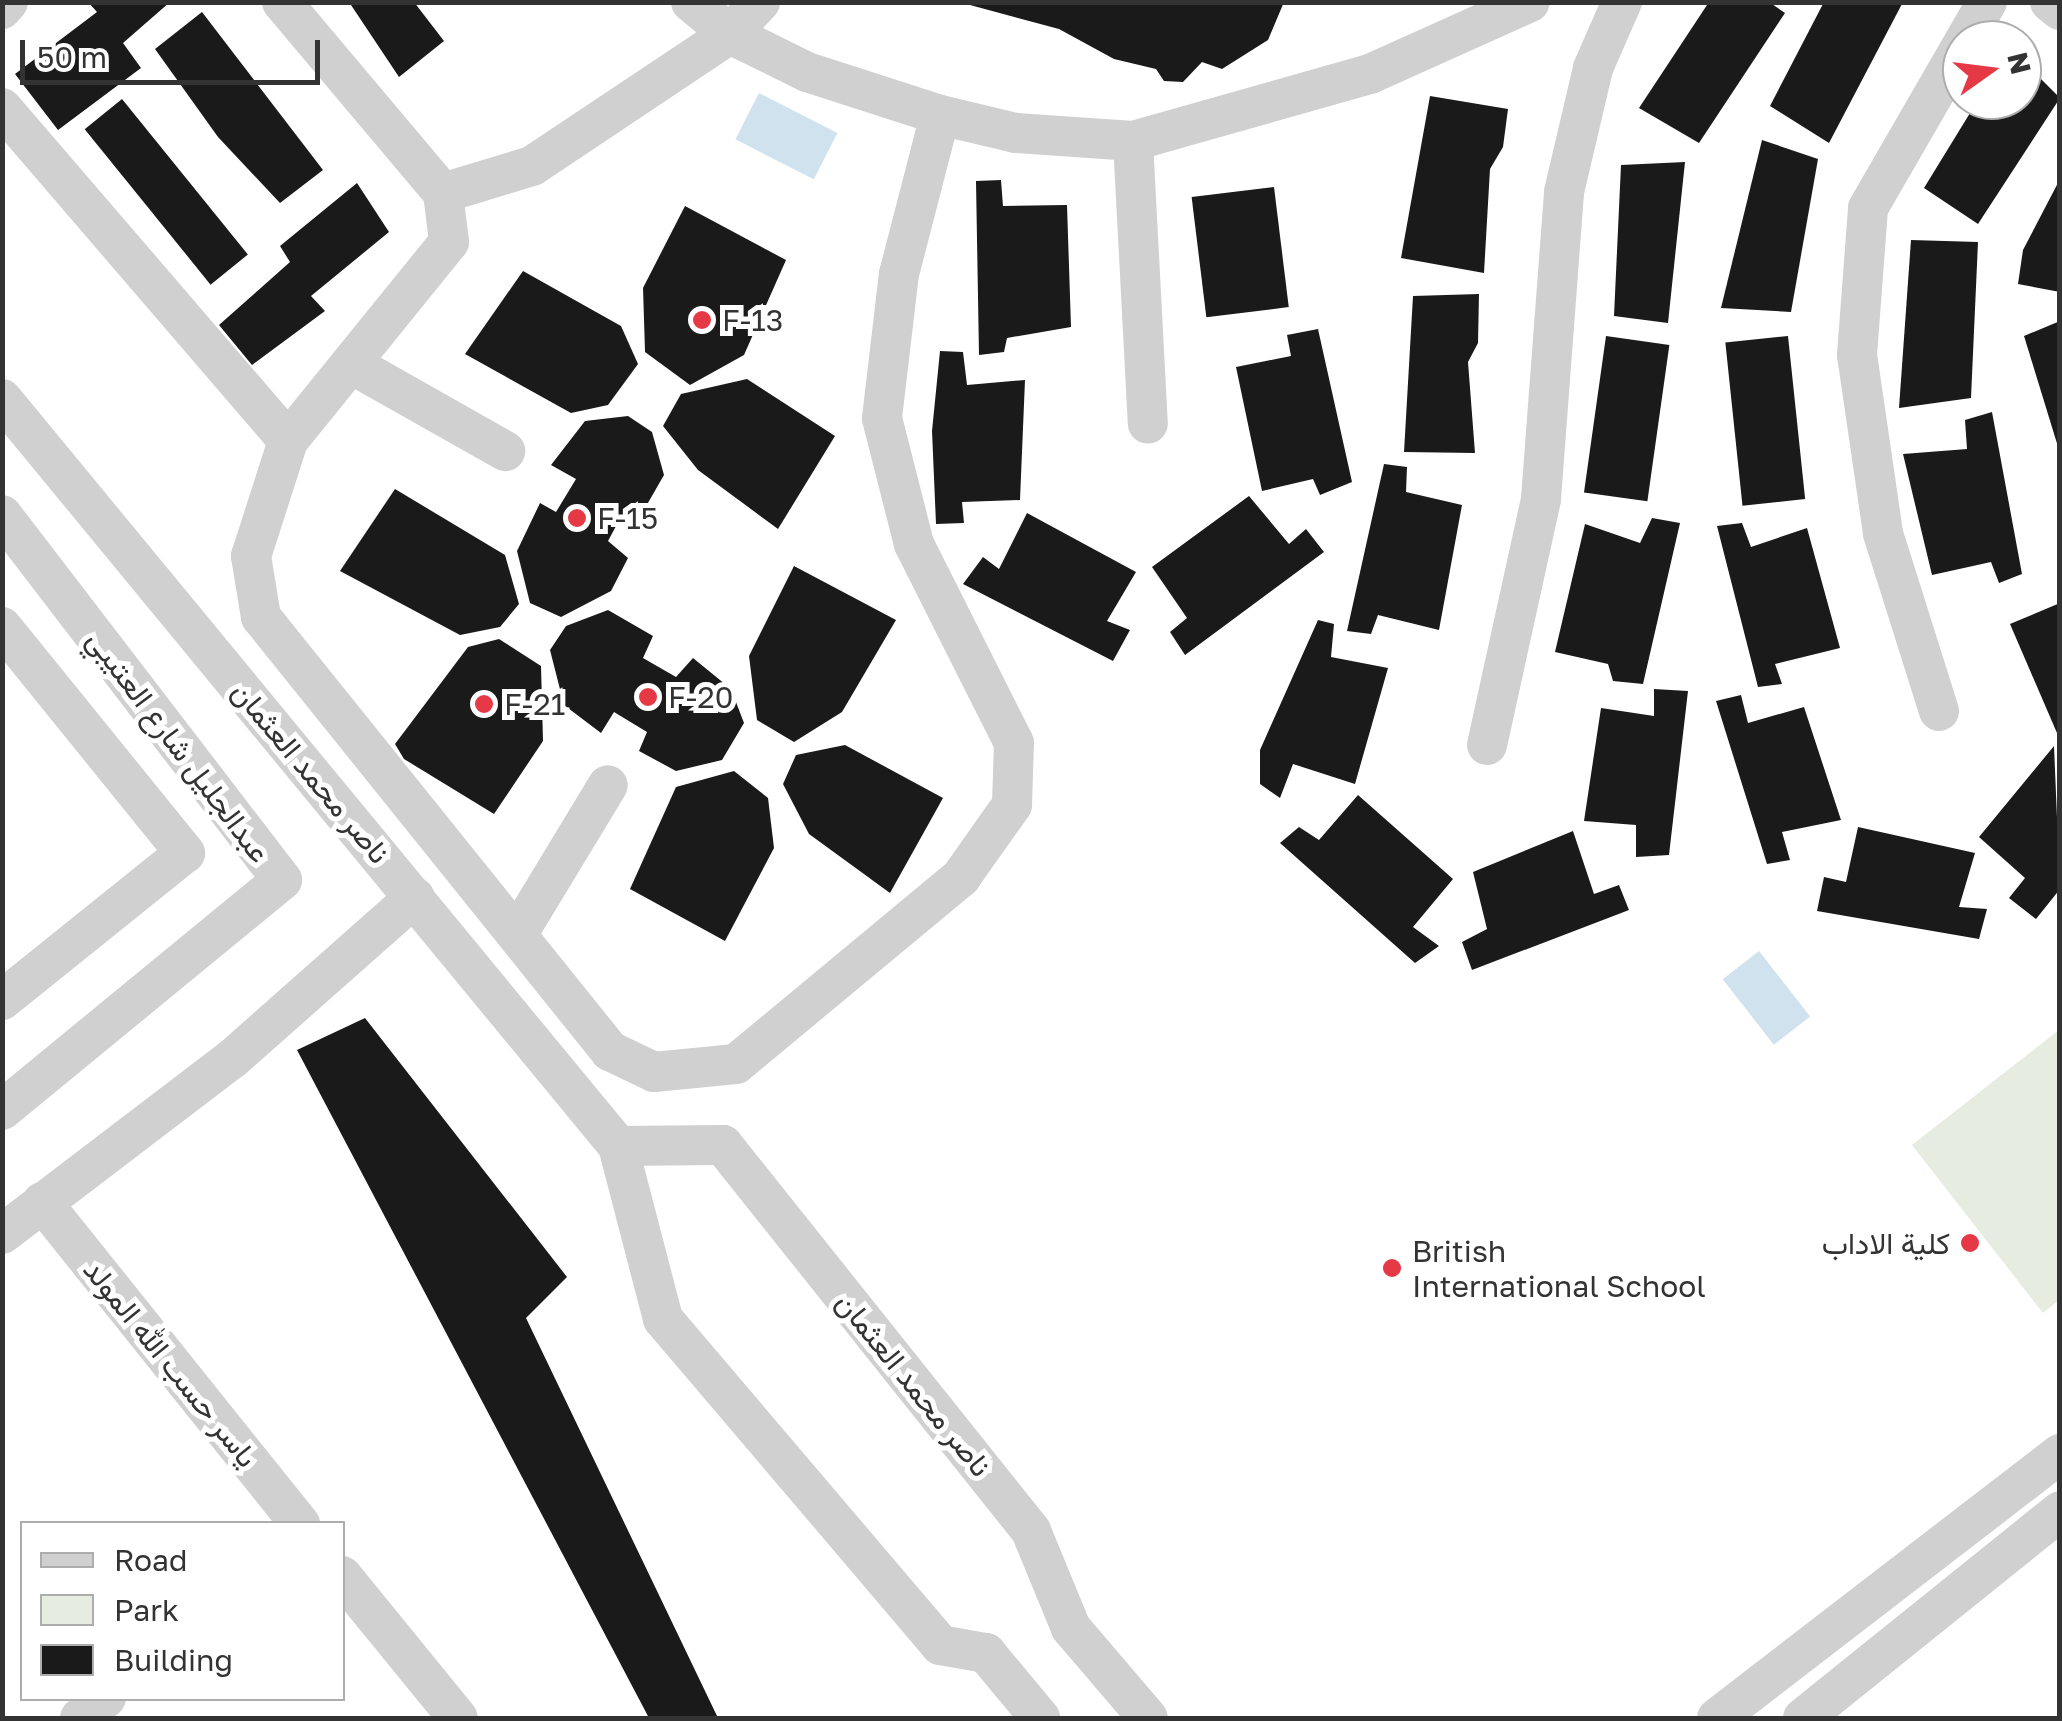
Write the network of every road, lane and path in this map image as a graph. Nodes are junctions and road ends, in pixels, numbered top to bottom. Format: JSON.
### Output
{"nodes":[{"id":1,"x":8,"y":2,"type":"edge"},
{"id":2,"x":282,"y":2,"type":"edge"},
{"id":3,"x":691,"y":2,"type":"edge"},
{"id":4,"x":760,"y":2,"type":"edge"},
{"id":5,"x":1530,"y":2,"type":"edge"},
{"id":6,"x":1622,"y":2,"type":"edge"},
{"id":7,"x":1986,"y":2,"type":"edge"},
{"id":8,"x":2050,"y":2,"type":"edge"},
{"id":9,"x":2,"y":9,"type":"edge"},
{"id":10,"x":2060,"y":10,"type":"edge"},
{"id":11,"x":730,"y":34,"type":"junction"},
{"id":12,"x":2,"y":108,"type":"edge"},
{"id":13,"x":940,"y":115,"type":"junction"},
{"id":14,"x":1133,"y":141,"type":"junction"},
{"id":15,"x":443,"y":193,"type":"junction"},
{"id":16,"x":354,"y":365,"type":"junction"},
{"id":17,"x":2,"y":398,"type":"edge"},
{"id":18,"x":1148,"y":424,"type":"dead end"},
{"id":19,"x":288,"y":441,"type":"junction"},
{"id":20,"x":505,"y":451,"type":"dead end"},
{"id":21,"x":2,"y":514,"type":"edge"},
{"id":22,"x":2,"y":627,"type":"edge"},
{"id":23,"x":1939,"y":711,"type":"dead end"},
{"id":24,"x":1487,"y":745,"type":"dead end"},
{"id":25,"x":608,"y":785,"type":"dead end"},
{"id":26,"x":415,"y":898,"type":"junction"},
{"id":27,"x":517,"y":935,"type":"junction"},
{"id":28,"x":2,"y":1000,"type":"edge"},
{"id":29,"x":2,"y":1110,"type":"edge"},
{"id":30,"x":618,"y":1146,"type":"junction"},
{"id":31,"x":42,"y":1202,"type":"junction"},
{"id":32,"x":2,"y":1234,"type":"edge"},
{"id":33,"x":2060,"y":1454,"type":"edge"},
{"id":34,"x":2060,"y":1511,"type":"edge"},
{"id":35,"x":298,"y":1521,"type":"edge"},
{"id":36,"x":345,"y":1580,"type":"edge"},
{"id":37,"x":102,"y":1701,"type":"edge"},
{"id":38,"x":80,"y":1718,"type":"edge"},
{"id":39,"x":458,"y":1718,"type":"edge"},
{"id":40,"x":1040,"y":1718,"type":"edge"},
{"id":41,"x":1148,"y":1718,"type":"edge"},
{"id":42,"x":1717,"y":1718,"type":"edge"},
{"id":43,"x":1803,"y":1718,"type":"edge"}],
"edges":[{"from":1,"to":9,"type":"street"},
{"from":2,"to":15,"type":"street"},
{"from":3,"to":11,"type":"street"},
{"from":4,"to":11,"type":"street"},
{"from":5,"to":14,"type":"street"},
{"from":6,"to":24,"type":"street"},
{"from":7,"to":23,"type":"street"},
{"from":8,"to":10,"type":"street"},
{"from":11,"to":13,"type":"street"},
{"from":11,"to":15,"type":"street"},
{"from":12,"to":19,"type":"street"},
{"from":13,"to":14,"type":"street"},
{"from":13,"to":27,"type":"street"},
{"from":14,"to":18,"type":"street"},
{"from":15,"to":16,"type":"street"},
{"from":16,"to":19,"type":"street"},
{"from":16,"to":20,"type":"street"},
{"from":17,"to":26,"type":"street","name":"ناصر محمد العثمان"},
{"from":19,"to":27,"type":"street"},
{"from":21,"to":29,"type":"street","name":"عبدالجليل شارع العتيبي"},
{"from":22,"to":28,"type":"street"},
{"from":25,"to":27,"type":"street"},
{"from":26,"to":30,"type":"street","name":"ناصر محمد العثمان"},
{"from":26,"to":31,"type":"street"},
{"from":30,"to":40,"type":"street","name":"ناصر محمد العثمان"},
{"from":30,"to":41,"type":"street","name":"ناصر محمد العثمان"},
{"from":31,"to":32,"type":"street"},
{"from":31,"to":35,"type":"street","name":"ياسر حسب الله المولد"},
{"from":33,"to":42,"type":"street"},
{"from":34,"to":43,"type":"street"},
{"from":36,"to":39,"type":"street"},
{"from":37,"to":38,"type":"street"}]}
